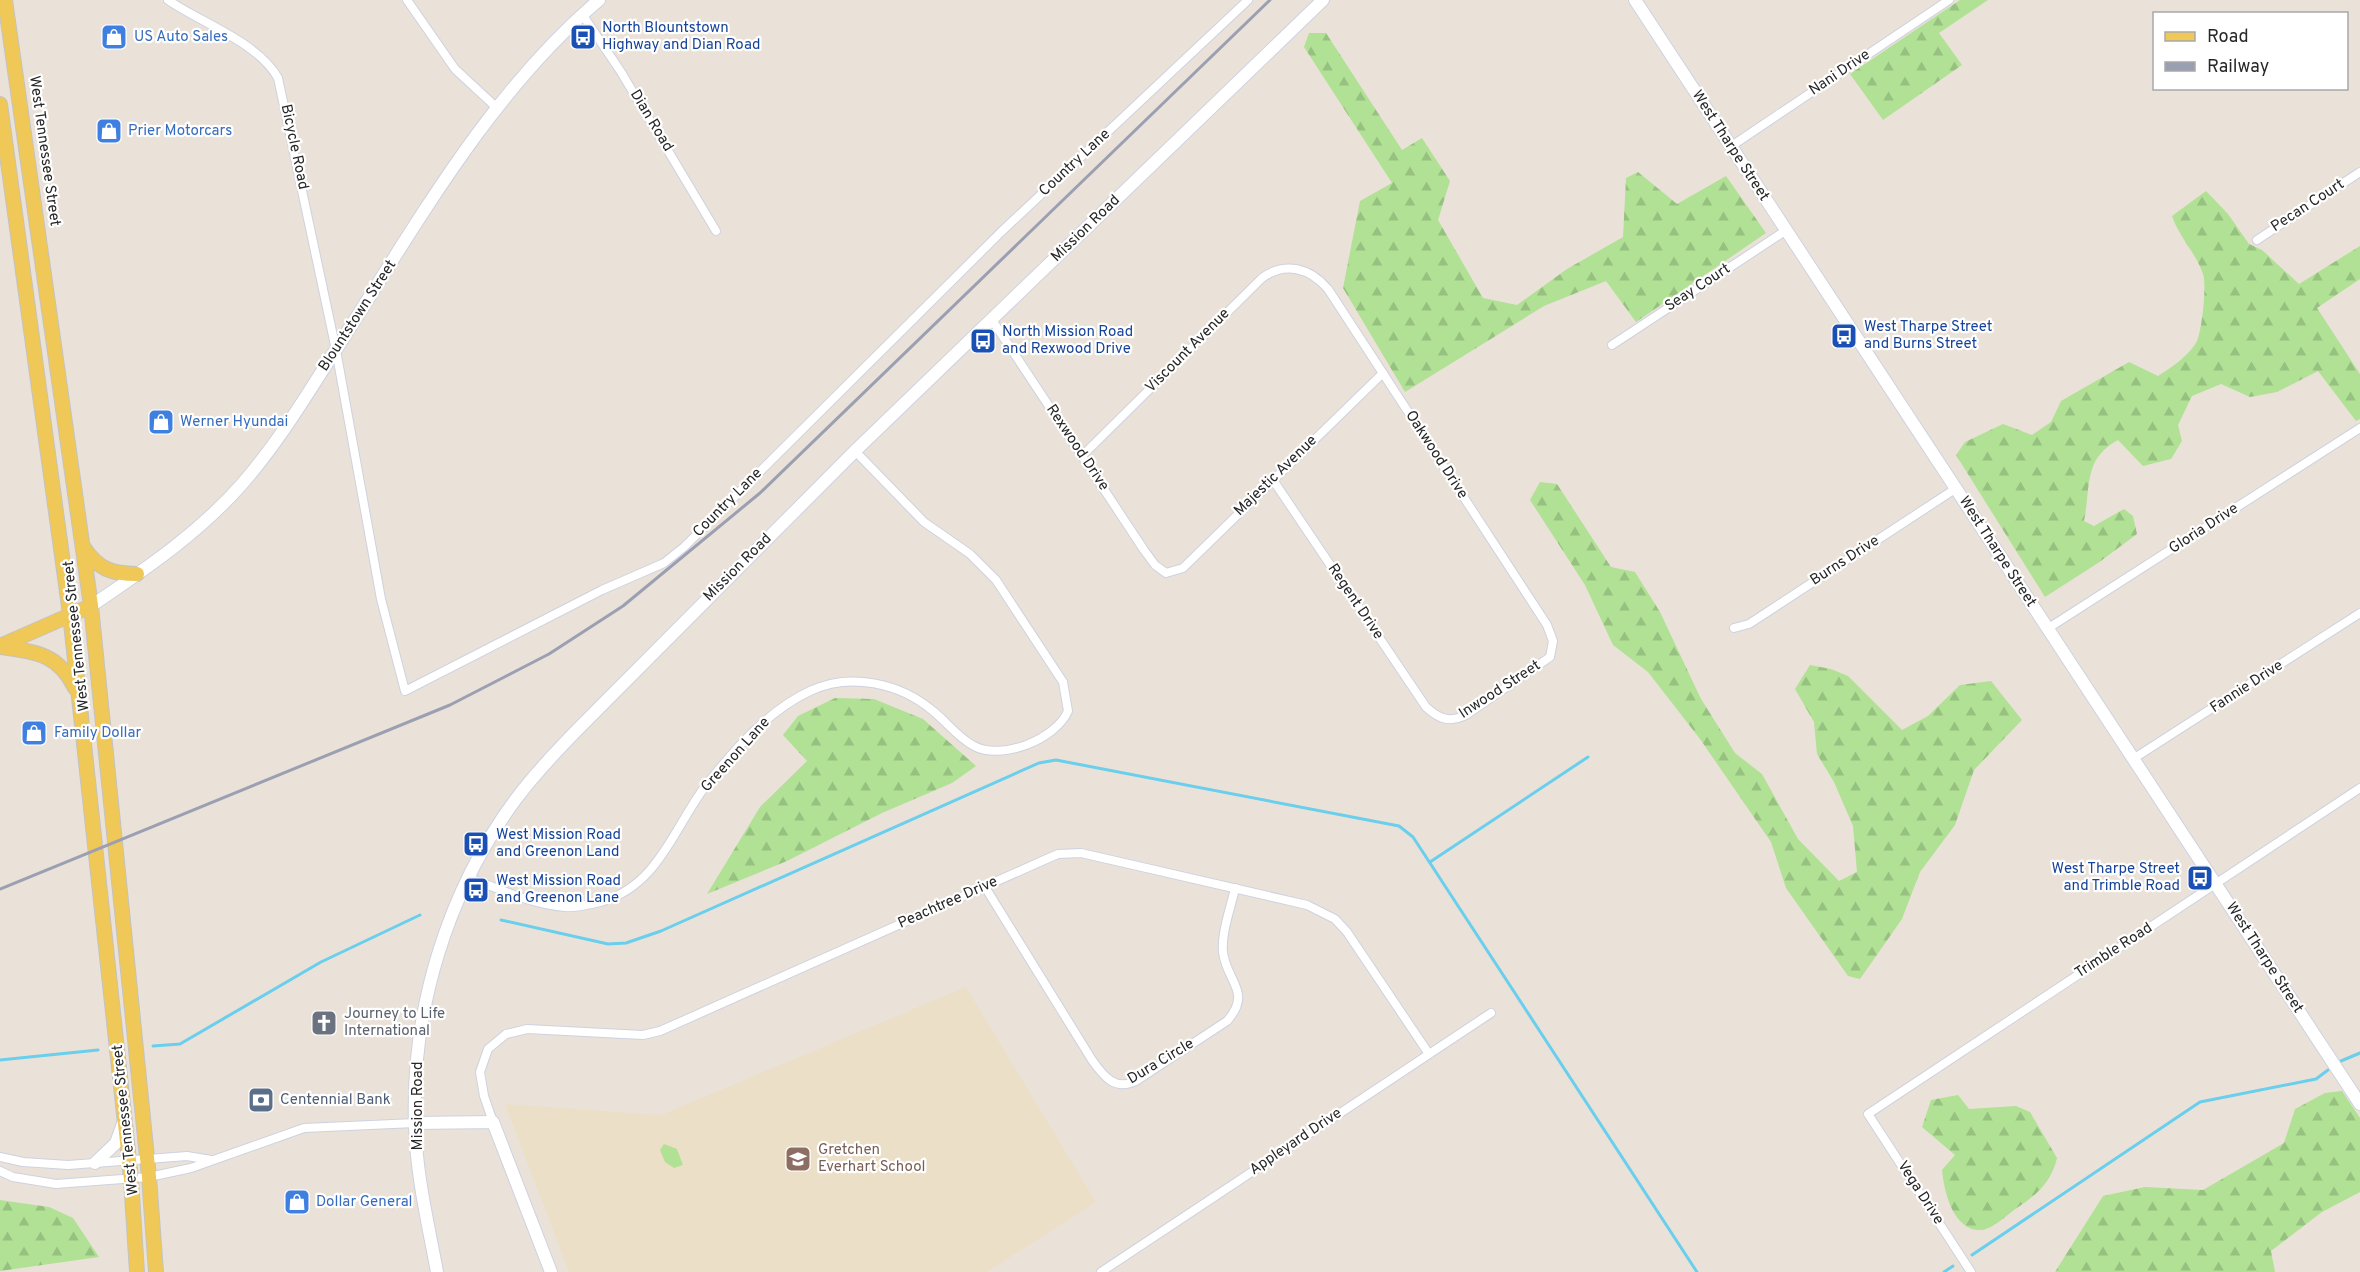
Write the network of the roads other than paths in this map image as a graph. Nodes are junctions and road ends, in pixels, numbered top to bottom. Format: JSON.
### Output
{"nodes":[{"id":1,"x":5,"y":0,"type":"edge"},
{"id":2,"x":168,"y":0,"type":"edge"},
{"id":3,"x":407,"y":0,"type":"edge"},
{"id":4,"x":599,"y":0,"type":"edge"},
{"id":5,"x":1248,"y":0,"type":"edge"},
{"id":6,"x":1323,"y":0,"type":"edge"},
{"id":7,"x":1635,"y":0,"type":"edge"},
{"id":8,"x":1949,"y":0,"type":"edge"},
{"id":9,"x":582,"y":14,"type":"junction"},
{"id":10,"x":0,"y":104,"type":"edge"},
{"id":11,"x":497,"y":108,"type":"junction"},
{"id":12,"x":1730,"y":147,"type":"junction"},
{"id":13,"x":2360,"y":172,"type":"edge"},
{"id":14,"x":34,"y":196,"type":"junction"},
{"id":15,"x":14,"y":199,"type":"junction"},
{"id":16,"x":716,"y":231,"type":"dead end"},
{"id":17,"x":1785,"y":231,"type":"junction"},
{"id":18,"x":2257,"y":240,"type":"dead end"},
{"id":19,"x":1304,"y":271,"type":"joint"},
{"id":20,"x":992,"y":320,"type":"junction"},
{"id":21,"x":1612,"y":345,"type":"dead end"},
{"id":22,"x":336,"y":350,"type":"junction"},
{"id":23,"x":1383,"y":373,"type":"junction"},
{"id":24,"x":2360,"y":428,"type":"edge"},
{"id":25,"x":855,"y":451,"type":"junction"},
{"id":26,"x":1082,"y":456,"type":"junction"},
{"id":27,"x":1273,"y":480,"type":"junction"},
{"id":28,"x":1955,"y":489,"type":"junction"},
{"id":29,"x":83,"y":545,"type":"junction"},
{"id":30,"x":1166,"y":573,"type":"joint"},
{"id":31,"x":137,"y":574,"type":"junction"},
{"id":32,"x":91,"y":606,"type":"junction"},
{"id":33,"x":2360,"y":613,"type":"edge"},
{"id":34,"x":70,"y":614,"type":"junction"},
{"id":35,"x":1734,"y":628,"type":"dead end"},
{"id":36,"x":2047,"y":629,"type":"junction"},
{"id":37,"x":0,"y":646,"type":"edge"},
{"id":38,"x":1553,"y":650,"type":"joint"},
{"id":39,"x":79,"y":696,"type":"junction"},
{"id":40,"x":1442,"y":719,"type":"joint"},
{"id":41,"x":2133,"y":759,"type":"junction"},
{"id":42,"x":2360,"y":788,"type":"edge"},
{"id":43,"x":469,"y":878,"type":"junction"},
{"id":44,"x":2215,"y":884,"type":"junction"},
{"id":45,"x":985,"y":887,"type":"junction"},
{"id":46,"x":1235,"y":888,"type":"junction"},
{"id":47,"x":110,"y":978,"type":"junction"},
{"id":48,"x":131,"y":1000,"type":"junction"},
{"id":49,"x":112,"y":1004,"type":"junction"},
{"id":50,"x":1491,"y":1013,"type":"dead end"},
{"id":51,"x":134,"y":1026,"type":"junction"},
{"id":52,"x":1429,"y":1054,"type":"junction"},
{"id":53,"x":2360,"y":1104,"type":"edge"},
{"id":54,"x":1868,"y":1114,"type":"joint"},
{"id":55,"x":124,"y":1120,"type":"junction"},
{"id":56,"x":494,"y":1122,"type":"junction"},
{"id":57,"x":415,"y":1124,"type":"junction"},
{"id":58,"x":0,"y":1156,"type":"edge"},
{"id":59,"x":147,"y":1158,"type":"junction"},
{"id":60,"x":129,"y":1160,"type":"junction"},
{"id":61,"x":211,"y":1160,"type":"junction"},
{"id":62,"x":95,"y":1162,"type":"junction"},
{"id":63,"x":0,"y":1171,"type":"edge"},
{"id":64,"x":149,"y":1177,"type":"junction"},
{"id":65,"x":130,"y":1179,"type":"junction"},
{"id":66,"x":137,"y":1272,"type":"edge"},
{"id":67,"x":156,"y":1272,"type":"edge"},
{"id":68,"x":437,"y":1272,"type":"edge"},
{"id":69,"x":551,"y":1272,"type":"edge"},
{"id":70,"x":1101,"y":1272,"type":"edge"},
{"id":71,"x":1971,"y":1272,"type":"edge"}],
"edges":[{"from":1,"to":14,"type":"main road","name":"West Tennessee Street"},
{"from":2,"to":22,"type":"street","name":"Bicycle Road"},
{"from":3,"to":11,"type":"street"},
{"from":4,"to":9,"type":"main road","name":"Blountstown Street"},
{"from":5,"to":22,"type":"street","name":"Country Lane"},
{"from":6,"to":20,"type":"main road","name":"Mission Road"},
{"from":7,"to":12,"type":"main road","name":"West Tharpe Street"},
{"from":8,"to":12,"type":"street","name":"Nani Drive"},
{"from":9,"to":11,"type":"main road","name":"Blountstown Street"},
{"from":9,"to":16,"type":"street","name":"Dian Road"},
{"from":10,"to":15,"type":"main road","name":"West Tennessee Street"},
{"from":11,"to":22,"type":"main road","name":"Blountstown Street"},
{"from":12,"to":17,"type":"main road","name":"West Tharpe Street"},
{"from":13,"to":18,"type":"street","name":"Pecan Court"},
{"from":14,"to":15,"type":"main road"},
{"from":14,"to":29,"type":"main road","name":"West Tennessee Street"},
{"from":15,"to":34,"type":"main road","name":"West Tennessee Street"},
{"from":17,"to":21,"type":"street","name":"Seay Court"},
{"from":17,"to":28,"type":"main road","name":"West Tharpe Street"},
{"from":19,"to":23,"type":"street","name":"Oakwood Drive"},
{"from":19,"to":26,"type":"street","name":"Viscount Avenue"},
{"from":20,"to":25,"type":"main road","name":"Mission Road"},
{"from":20,"to":26,"type":"street","name":"Rexwood Drive"},
{"from":22,"to":31,"type":"main road","name":"Blountstown Street"},
{"from":23,"to":27,"type":"street","name":"Majestic Avenue"},
{"from":23,"to":38,"type":"street","name":"Oakwood Drive"},
{"from":24,"to":36,"type":"street","name":"Gloria Drive"},
{"from":25,"to":43,"type":"main road","name":"Mission Road"},
{"from":25,"to":43,"type":"street","name":"Greenon Lane"},
{"from":26,"to":30,"type":"street","name":"Rexwood Drive"},
{"from":27,"to":30,"type":"street","name":"Majestic Avenue"},
{"from":27,"to":40,"type":"street","name":"Regent Drive"},
{"from":28,"to":35,"type":"street","name":"Burns Drive"},
{"from":28,"to":36,"type":"main road","name":"West Tharpe Street"},
{"from":29,"to":31,"type":"main road"},
{"from":29,"to":32,"type":"main road","name":"West Tennessee Street"},
{"from":31,"to":32,"type":"main road","name":"Blountstown Street"},
{"from":32,"to":34,"type":"main road"},
{"from":32,"to":48,"type":"main road","name":"West Tennessee Street"},
{"from":33,"to":41,"type":"street","name":"Fannie Drive"},
{"from":34,"to":37,"type":"main road"},
{"from":34,"to":39,"type":"main road","name":"West Tennessee Street"},
{"from":36,"to":41,"type":"main road","name":"West Tharpe Street"},
{"from":37,"to":39,"type":"main road"},
{"from":38,"to":40,"type":"street","name":"Inwood Street"},
{"from":39,"to":47,"type":"main road","name":"West Tennessee Street"},
{"from":41,"to":44,"type":"main road","name":"West Tharpe Street"},
{"from":42,"to":44,"type":"street","name":"Trimble Road"},
{"from":43,"to":57,"type":"main road","name":"Mission Road"},
{"from":44,"to":53,"type":"main road","name":"West Tharpe Street"},
{"from":44,"to":54,"type":"street","name":"Trimble Road"},
{"from":45,"to":46,"type":"street","name":"Peachtree Drive"},
{"from":45,"to":46,"type":"street","name":"Dura Circle"},
{"from":45,"to":56,"type":"street","name":"Peachtree Drive"},
{"from":46,"to":52,"type":"street","name":"Peachtree Drive"},
{"from":47,"to":48,"type":"main road"},
{"from":47,"to":49,"type":"main road","name":"West Tennessee Street"},
{"from":48,"to":51,"type":"main road","name":"West Tennessee Street"},
{"from":49,"to":51,"type":"main road"},
{"from":49,"to":55,"type":"main road","name":"West Tennessee Street"},
{"from":50,"to":52,"type":"street","name":"Appleyard Drive"},
{"from":51,"to":59,"type":"main road","name":"West Tennessee Street"},
{"from":52,"to":70,"type":"street","name":"Appleyard Drive"},
{"from":54,"to":71,"type":"street","name":"Vega Drive"},
{"from":55,"to":60,"type":"main road","name":"West Tennessee Street"},
{"from":55,"to":62,"type":"main road"},
{"from":56,"to":57,"type":"main road"},
{"from":56,"to":69,"type":"main road"},
{"from":57,"to":61,"type":"street"},
{"from":57,"to":68,"type":"main road","name":"Mission Road"},
{"from":58,"to":62,"type":"street"},
{"from":59,"to":60,"type":"street"},
{"from":59,"to":61,"type":"street"},
{"from":59,"to":64,"type":"main road","name":"West Tennessee Street"},
{"from":60,"to":62,"type":"street"},
{"from":60,"to":65,"type":"main road","name":"West Tennessee Street"},
{"from":61,"to":64,"type":"street"},
{"from":63,"to":65,"type":"street"},
{"from":64,"to":65,"type":"street"},
{"from":64,"to":67,"type":"main road","name":"West Tennessee Street"},
{"from":65,"to":66,"type":"main road","name":"West Tennessee Street"}]}
